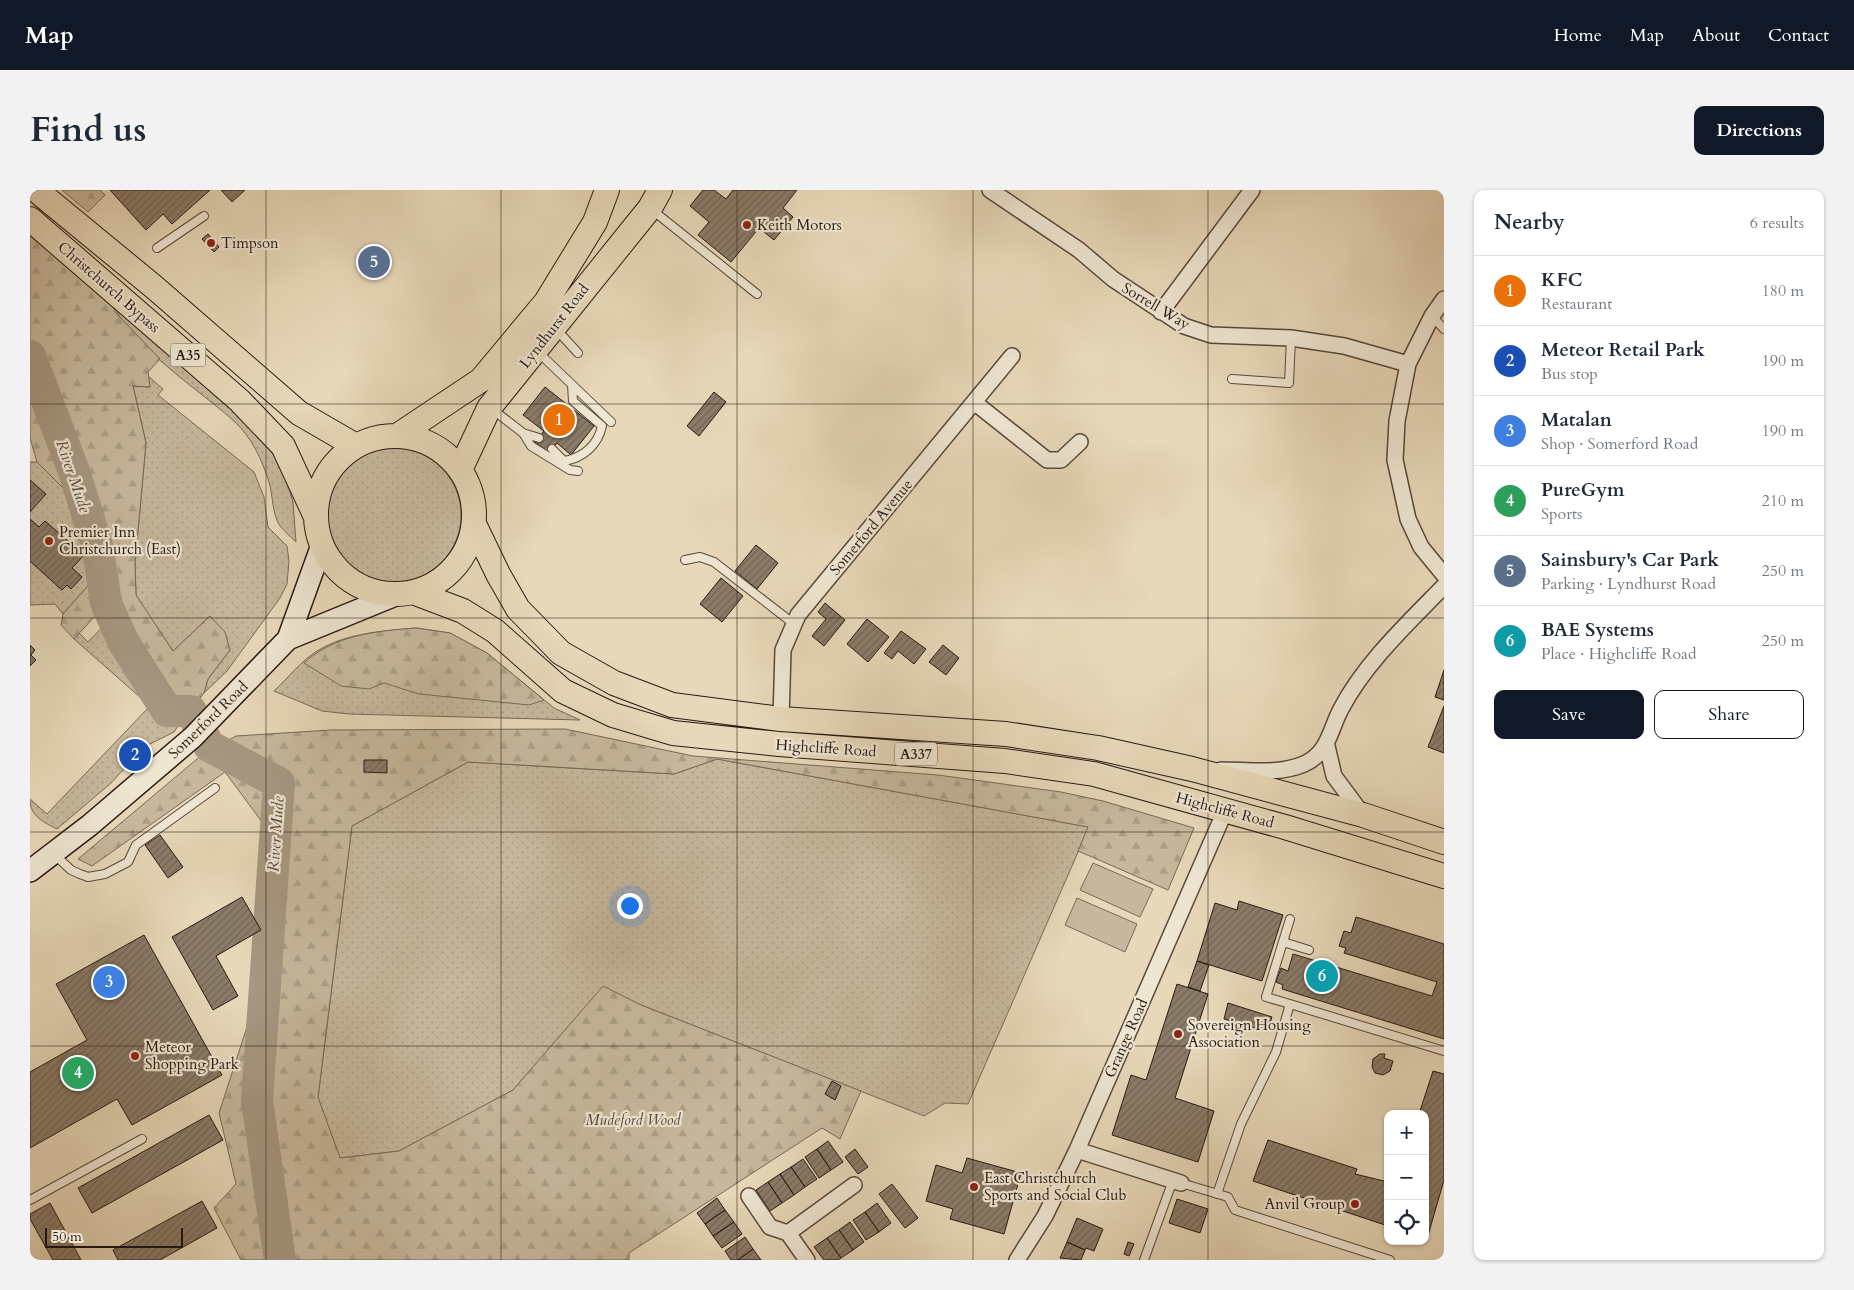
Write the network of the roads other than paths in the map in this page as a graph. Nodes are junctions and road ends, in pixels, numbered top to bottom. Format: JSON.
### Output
{"nodes":[{"id":1,"x":36,"y":190,"type":"edge"},
{"id":2,"x":607,"y":190,"type":"edge"},
{"id":3,"x":990,"y":190,"type":"edge"},
{"id":4,"x":1252,"y":190,"type":"edge"},
{"id":5,"x":655,"y":199,"type":"edge"},
{"id":6,"x":204,"y":216,"type":"dead end"},
{"id":7,"x":30,"y":219,"type":"edge"},
{"id":8,"x":157,"y":248,"type":"dead end"},
{"id":9,"x":757,"y":294,"type":"dead end"},
{"id":10,"x":1444,"y":299,"type":"edge"},
{"id":11,"x":1161,"y":312,"type":"junction"},
{"id":12,"x":1432,"y":316,"type":"junction"},
{"id":13,"x":553,"y":326,"type":"junction"},
{"id":14,"x":1444,"y":329,"type":"edge"},
{"id":15,"x":1291,"y":338,"type":"junction"},
{"id":16,"x":536,"y":349,"type":"junction"},
{"id":17,"x":578,"y":353,"type":"dead end"},
{"id":18,"x":1012,"y":356,"type":"dead end"},
{"id":19,"x":1408,"y":364,"type":"junction"},
{"id":20,"x":1232,"y":379,"type":"dead end"},
{"id":21,"x":572,"y":385,"type":"junction"},
{"id":22,"x":974,"y":402,"type":"junction"},
{"id":23,"x":490,"y":408,"type":"junction"},
{"id":24,"x":611,"y":422,"type":"dead end"},
{"id":25,"x":523,"y":433,"type":"junction"},
{"id":26,"x":397,"y":436,"type":"junction"},
{"id":27,"x":539,"y":438,"type":"dead end"},
{"id":28,"x":1080,"y":442,"type":"dead end"},
{"id":29,"x":356,"y":446,"type":"junction"},
{"id":30,"x":552,"y":449,"type":"dead end"},
{"id":31,"x":460,"y":470,"type":"junction"},
{"id":32,"x":578,"y":471,"type":"dead end"},
{"id":33,"x":316,"y":517,"type":"junction"},
{"id":34,"x":474,"y":524,"type":"junction"},
{"id":35,"x":322,"y":545,"type":"junction"},
{"id":36,"x":685,"y":560,"type":"dead end"},
{"id":37,"x":1444,"y":575,"type":"edge"},
{"id":38,"x":1444,"y":586,"type":"edge"},
{"id":39,"x":405,"y":593,"type":"junction"},
{"id":40,"x":794,"y":624,"type":"junction"},
{"id":41,"x":288,"y":639,"type":"junction"},
{"id":42,"x":781,"y":719,"type":"junction"},
{"id":43,"x":1327,"y":746,"type":"junction"},
{"id":44,"x":1192,"y":769,"type":"junction"},
{"id":45,"x":215,"y":788,"type":"dead end"},
{"id":46,"x":1225,"y":811,"type":"junction"},
{"id":47,"x":1363,"y":815,"type":"junction"},
{"id":48,"x":1444,"y":842,"type":"edge"},
{"id":49,"x":52,"y":853,"type":"junction"},
{"id":50,"x":30,"y":872,"type":"edge"},
{"id":51,"x":1444,"y":876,"type":"edge"},
{"id":52,"x":1290,"y":919,"type":"dead end"},
{"id":53,"x":1283,"y":942,"type":"junction"},
{"id":54,"x":1309,"y":950,"type":"dead end"},
{"id":55,"x":1290,"y":1004,"type":"junction"},
{"id":56,"x":1444,"y":1052,"type":"edge"},
{"id":57,"x":142,"y":1139,"type":"dead end"},
{"id":58,"x":1077,"y":1150,"type":"junction"},
{"id":59,"x":1177,"y":1182,"type":"junction"},
{"id":60,"x":854,"y":1185,"type":"dead end"},
{"id":61,"x":1218,"y":1194,"type":"junction"},
{"id":62,"x":749,"y":1196,"type":"dead end"},
{"id":63,"x":30,"y":1200,"type":"edge"},
{"id":64,"x":788,"y":1233,"type":"junction"},
{"id":65,"x":807,"y":1260,"type":"edge"},
{"id":66,"x":1017,"y":1260,"type":"edge"},
{"id":67,"x":1144,"y":1260,"type":"edge"},
{"id":68,"x":1390,"y":1260,"type":"edge"}],
"edges":[{"from":1,"to":29,"type":"main road","name":"Christchurch Bypass","number":"A35"},
{"from":2,"to":26,"type":"main road","name":"Lyndhurst Road"},
{"from":3,"to":11,"type":"street","name":"Sorrell Way"},
{"from":4,"to":11,"type":"street"},
{"from":5,"to":9,"type":"lane"},
{"from":5,"to":13,"type":"main road","name":"Lyndhurst Road"},
{"from":6,"to":8,"type":"lane"},
{"from":7,"to":33,"type":"main road","name":"Christchurch Bypass","number":"A35"},
{"from":10,"to":12,"type":"street"},
{"from":11,"to":15,"type":"street","name":"Sorrell Way"},
{"from":12,"to":14,"type":"lane"},
{"from":12,"to":19,"type":"street"},
{"from":13,"to":16,"type":"main road","name":"Lyndhurst Road"},
{"from":13,"to":17,"type":"lane"},
{"from":15,"to":19,"type":"street","name":"Sorrell Way"},
{"from":15,"to":20,"type":"lane"},
{"from":16,"to":21,"type":"lane"},
{"from":16,"to":23,"type":"main road","name":"Lyndhurst Road"},
{"from":18,"to":22,"type":"street","name":"Somerford Avenue"},
{"from":19,"to":37,"type":"street"},
{"from":21,"to":24,"type":"lane"},
{"from":21,"to":30,"type":"lane"},
{"from":22,"to":28,"type":"street"},
{"from":22,"to":40,"type":"street","name":"Somerford Avenue"},
{"from":23,"to":25,"type":"lane"},
{"from":23,"to":31,"type":"main road","name":"Lyndhurst Road"},
{"from":25,"to":27,"type":"lane"},
{"from":25,"to":32,"type":"lane"},
{"from":26,"to":29,"type":"main road"},
{"from":26,"to":31,"type":"main road"},
{"from":29,"to":33,"type":"main road"},
{"from":31,"to":34,"type":"main road"},
{"from":33,"to":35,"type":"main road"},
{"from":34,"to":39,"type":"main road"},
{"from":34,"to":42,"type":"main road","name":"Highcliffe Road","number":"A337"},
{"from":35,"to":39,"type":"main road"},
{"from":35,"to":41,"type":"main road","name":"Somerford Road"},
{"from":36,"to":40,"type":"lane"},
{"from":38,"to":43,"type":"street"},
{"from":39,"to":41,"type":"main road","name":"Somerford Road"},
{"from":39,"to":46,"type":"main road","name":"Highcliffe Road","number":"A337"},
{"from":40,"to":42,"type":"street","name":"Somerford Avenue"},
{"from":41,"to":49,"type":"main road","name":"Somerford Road"},
{"from":42,"to":44,"type":"main road","name":"Highcliffe Road","number":"A337"},
{"from":43,"to":44,"type":"street"},
{"from":43,"to":47,"type":"street"},
{"from":44,"to":47,"type":"main road","name":"Highcliffe Road","number":"A337"},
{"from":45,"to":49,"type":"lane"},
{"from":46,"to":51,"type":"main road","name":"Highcliffe Road","number":"A337"},
{"from":46,"to":58,"type":"street","name":"Grange Road"},
{"from":47,"to":48,"type":"main road","name":"Highcliffe Road","number":"A337"},
{"from":49,"to":50,"type":"main road","name":"Somerford Road"},
{"from":52,"to":53,"type":"lane"},
{"from":53,"to":54,"type":"lane"},
{"from":53,"to":55,"type":"lane"},
{"from":55,"to":56,"type":"lane"},
{"from":55,"to":61,"type":"lane"},
{"from":57,"to":63,"type":"lane"},
{"from":58,"to":59,"type":"street"},
{"from":58,"to":66,"type":"street","name":"Grange Road"},
{"from":59,"to":61,"type":"lane"},
{"from":59,"to":67,"type":"lane"},
{"from":60,"to":64,"type":"street"},
{"from":61,"to":68,"type":"lane"},
{"from":62,"to":64,"type":"street"},
{"from":64,"to":65,"type":"street"}]}
